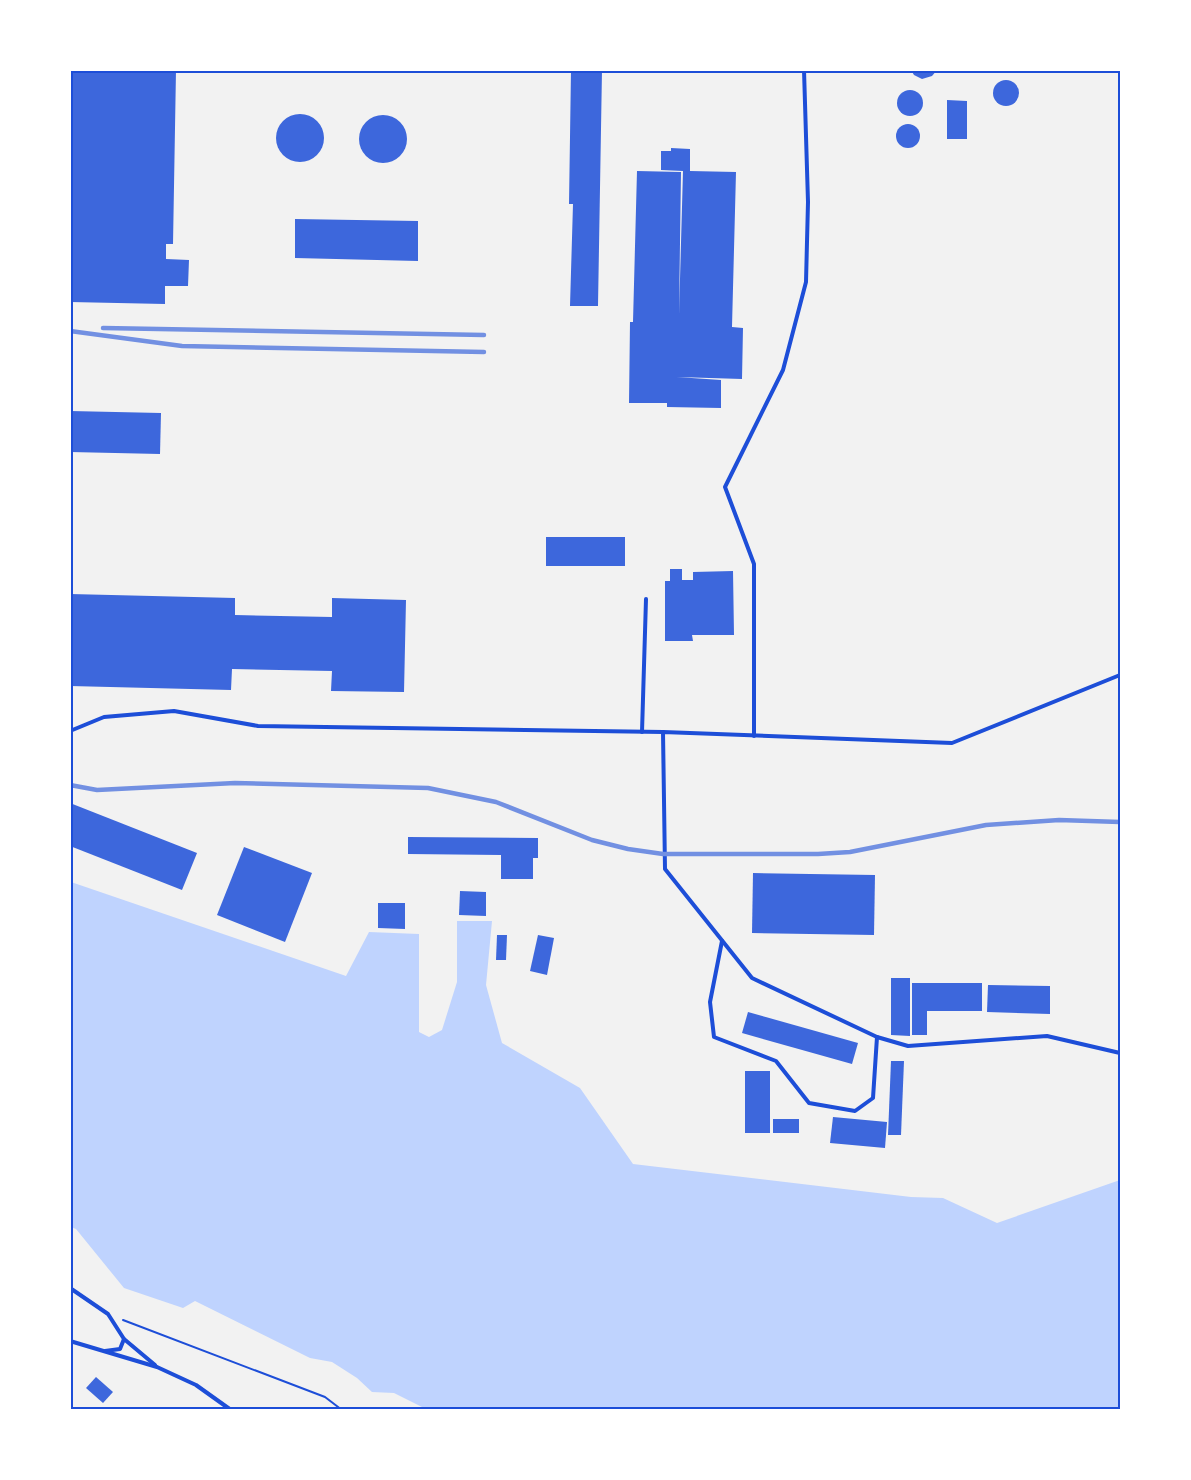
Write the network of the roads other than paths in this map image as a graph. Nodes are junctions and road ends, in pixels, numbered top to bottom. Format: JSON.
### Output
{"nodes":[{"id":1,"x":804,"y":70,"type":"edge"},
{"id":2,"x":646,"y":599,"type":"dead end"},
{"id":3,"x":1120,"y":675,"type":"edge"},
{"id":4,"x":70,"y":731,"type":"edge"},
{"id":5,"x":642,"y":732,"type":"junction"},
{"id":6,"x":663,"y":732,"type":"junction"},
{"id":7,"x":754,"y":736,"type":"junction"},
{"id":8,"x":722,"y":940,"type":"junction"},
{"id":9,"x":877,"y":1037,"type":"junction"},
{"id":10,"x":1120,"y":1053,"type":"edge"},
{"id":11,"x":70,"y":1288,"type":"edge"},
{"id":12,"x":124,"y":1339,"type":"junction"},
{"id":13,"x":70,"y":1341,"type":"edge"},
{"id":14,"x":102,"y":1352,"type":"junction"},
{"id":15,"x":157,"y":1367,"type":"junction"},
{"id":16,"x":231,"y":1410,"type":"edge"}],
"edges":[{"from":1,"to":7,"type":"lane"},
{"from":2,"to":5,"type":"lane"},
{"from":3,"to":7,"type":"lane"},
{"from":4,"to":5,"type":"lane"},
{"from":5,"to":6,"type":"lane"},
{"from":6,"to":7,"type":"lane"},
{"from":6,"to":8,"type":"lane"},
{"from":8,"to":9,"type":"lane"},
{"from":8,"to":9,"type":"lane"},
{"from":9,"to":10,"type":"lane"},
{"from":11,"to":12,"type":"lane"},
{"from":12,"to":14,"type":"lane"},
{"from":12,"to":15,"type":"lane"},
{"from":13,"to":14,"type":"lane"},
{"from":14,"to":15,"type":"lane"},
{"from":15,"to":16,"type":"lane"}]}
